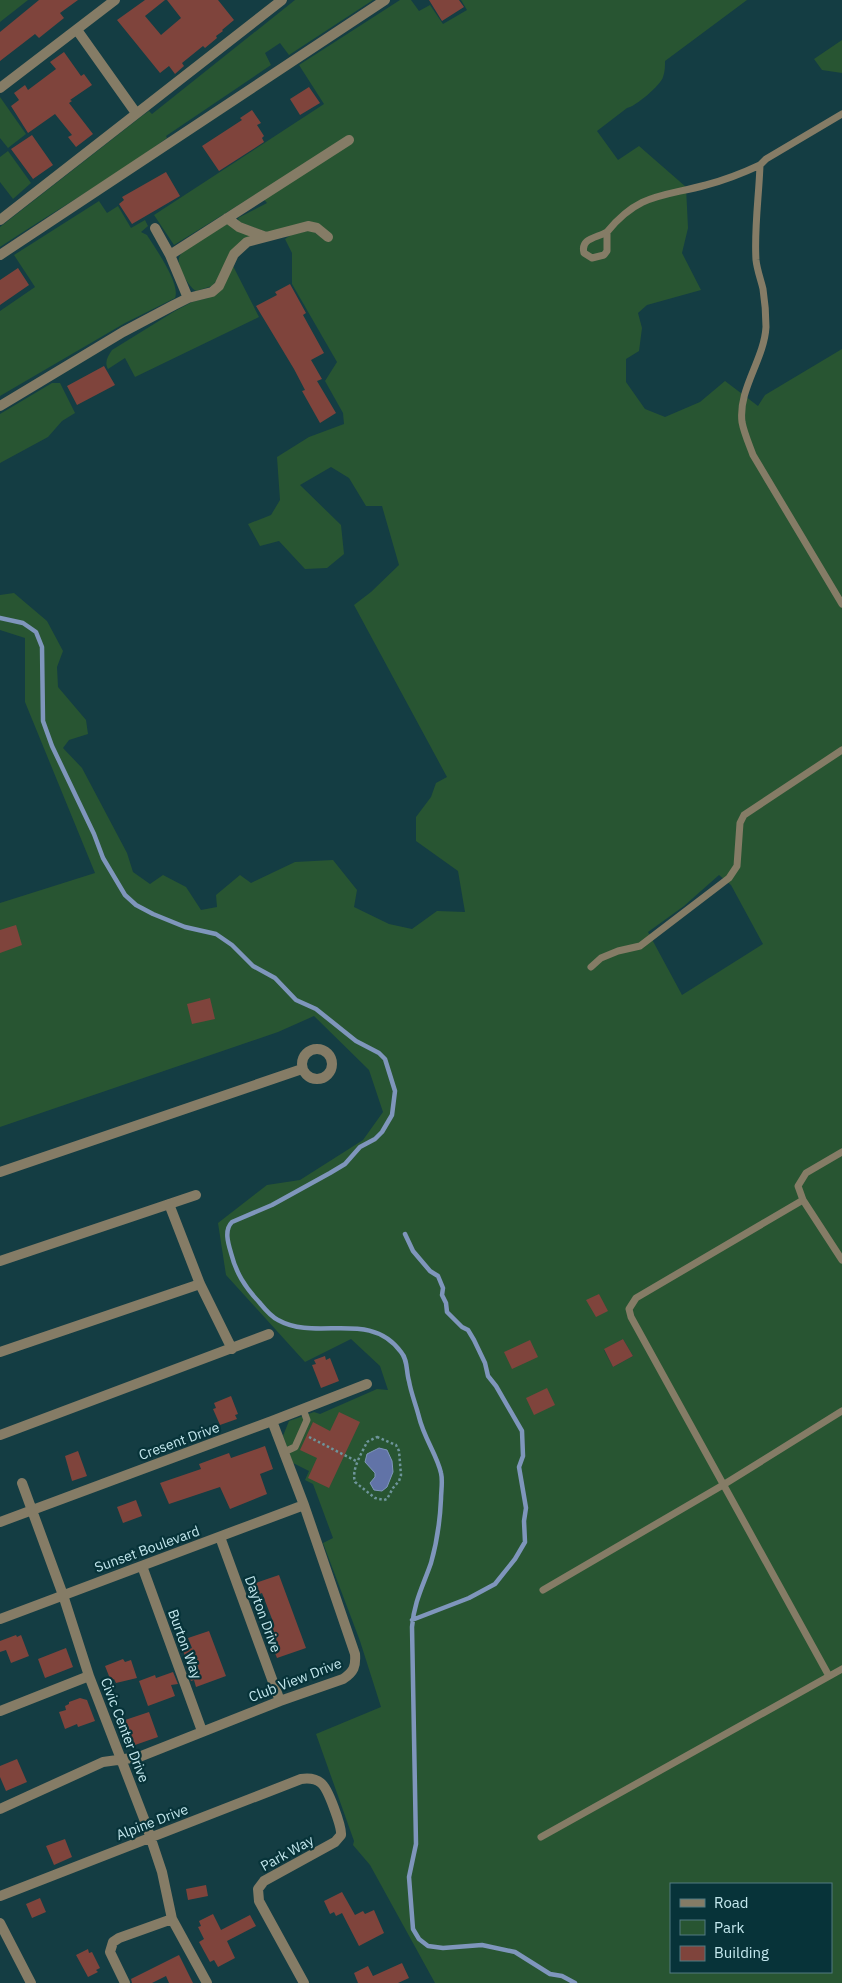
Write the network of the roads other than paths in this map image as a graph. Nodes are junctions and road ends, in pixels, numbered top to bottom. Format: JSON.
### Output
{"nodes":[{"id":1,"x":115,"y":0,"type":"edge"},
{"id":2,"x":282,"y":0,"type":"edge"},
{"id":3,"x":385,"y":0,"type":"edge"},
{"id":4,"x":77,"y":30,"type":"junction"},
{"id":5,"x":0,"y":88,"type":"edge"},
{"id":6,"x":136,"y":113,"type":"junction"},
{"id":7,"x":842,"y":114,"type":"edge"},
{"id":8,"x":350,"y":140,"type":"dead end"},
{"id":9,"x":760,"y":165,"type":"junction"},
{"id":10,"x":226,"y":218,"type":"junction"},
{"id":11,"x":0,"y":220,"type":"edge"},
{"id":12,"x":155,"y":228,"type":"dead end"},
{"id":13,"x":607,"y":232,"type":"dead end"},
{"id":14,"x":266,"y":237,"type":"junction"},
{"id":15,"x":328,"y":237,"type":"dead end"},
{"id":16,"x":0,"y":255,"type":"edge"},
{"id":17,"x":170,"y":255,"type":"junction"},
{"id":18,"x":188,"y":298,"type":"junction"},
{"id":19,"x":0,"y":406,"type":"edge"},
{"id":20,"x":842,"y":604,"type":"edge"},
{"id":21,"x":842,"y":750,"type":"edge"},
{"id":22,"x":591,"y":967,"type":"dead end"},
{"id":23,"x":302,"y":1069,"type":"dead end"},
{"id":24,"x":842,"y":1152,"type":"edge"},
{"id":25,"x":0,"y":1172,"type":"edge"},
{"id":26,"x":196,"y":1195,"type":"dead end"},
{"id":27,"x":804,"y":1200,"type":"junction"},
{"id":28,"x":169,"y":1204,"type":"junction"},
{"id":29,"x":842,"y":1260,"type":"edge"},
{"id":30,"x":0,"y":1261,"type":"edge"},
{"id":31,"x":200,"y":1284,"type":"junction"},
{"id":32,"x":269,"y":1334,"type":"dead end"},
{"id":33,"x":232,"y":1349,"type":"junction"},
{"id":34,"x":0,"y":1352,"type":"edge"},
{"id":35,"x":367,"y":1384,"type":"dead end"},
{"id":36,"x":303,"y":1409,"type":"junction"},
{"id":37,"x":842,"y":1410,"type":"edge"},
{"id":38,"x":272,"y":1422,"type":"junction"},
{"id":39,"x":0,"y":1435,"type":"edge"},
{"id":40,"x":284,"y":1452,"type":"junction"},
{"id":41,"x":22,"y":1483,"type":"dead end"},
{"id":42,"x":723,"y":1485,"type":"junction"},
{"id":43,"x":304,"y":1505,"type":"junction"},
{"id":44,"x":32,"y":1510,"type":"junction"},
{"id":45,"x":0,"y":1522,"type":"edge"},
{"id":46,"x":220,"y":1537,"type":"junction"},
{"id":47,"x":142,"y":1566,"type":"junction"},
{"id":48,"x":543,"y":1590,"type":"dead end"},
{"id":49,"x":63,"y":1595,"type":"junction"},
{"id":50,"x":0,"y":1619,"type":"edge"},
{"id":51,"x":842,"y":1669,"type":"edge"},
{"id":52,"x":89,"y":1676,"type":"junction"},
{"id":53,"x":829,"y":1676,"type":"junction"},
{"id":54,"x":280,"y":1701,"type":"junction"},
{"id":55,"x":0,"y":1711,"type":"edge"},
{"id":56,"x":202,"y":1731,"type":"junction"},
{"id":57,"x":121,"y":1759,"type":"junction"},
{"id":58,"x":315,"y":1779,"type":"joint"},
{"id":59,"x":0,"y":1809,"type":"edge"},
{"id":60,"x":151,"y":1837,"type":"junction"},
{"id":61,"x":541,"y":1837,"type":"dead end"},
{"id":62,"x":0,"y":1896,"type":"edge"},
{"id":63,"x":172,"y":1918,"type":"junction"},
{"id":64,"x":0,"y":1923,"type":"edge"},
{"id":65,"x":32,"y":1983,"type":"edge"},
{"id":66,"x":124,"y":1983,"type":"edge"},
{"id":67,"x":207,"y":1983,"type":"edge"},
{"id":68,"x":304,"y":1983,"type":"edge"}],
"edges":[{"from":1,"to":4,"type":"street"},
{"from":2,"to":6,"type":"street"},
{"from":3,"to":16,"type":"street"},
{"from":4,"to":5,"type":"street"},
{"from":4,"to":6,"type":"street"},
{"from":6,"to":11,"type":"street"},
{"from":7,"to":9,"type":"lane"},
{"from":8,"to":10,"type":"street"},
{"from":9,"to":13,"type":"lane"},
{"from":9,"to":20,"type":"lane"},
{"from":10,"to":14,"type":"street"},
{"from":10,"to":17,"type":"street"},
{"from":12,"to":17,"type":"street"},
{"from":14,"to":15,"type":"street"},
{"from":14,"to":18,"type":"street"},
{"from":17,"to":18,"type":"street"},
{"from":18,"to":19,"type":"street"},
{"from":21,"to":22,"type":"lane"},
{"from":23,"to":25,"type":"street"},
{"from":24,"to":27,"type":"lane"},
{"from":26,"to":28,"type":"street"},
{"from":27,"to":29,"type":"lane"},
{"from":27,"to":42,"type":"lane"},
{"from":28,"to":30,"type":"street"},
{"from":28,"to":31,"type":"street"},
{"from":31,"to":33,"type":"street"},
{"from":31,"to":34,"type":"street"},
{"from":32,"to":33,"type":"street"},
{"from":33,"to":39,"type":"street"},
{"from":35,"to":36,"type":"street","name":"Cresent Drive"},
{"from":36,"to":38,"type":"street","name":"Cresent Drive"},
{"from":36,"to":40,"type":"lane"},
{"from":37,"to":42,"type":"lane"},
{"from":38,"to":40,"type":"street","name":"Club View Drive"},
{"from":38,"to":44,"type":"street","name":"Cresent Drive"},
{"from":40,"to":43,"type":"street","name":"Club View Drive"},
{"from":41,"to":44,"type":"street","name":"Civic Center Drive"},
{"from":42,"to":48,"type":"lane"},
{"from":42,"to":53,"type":"lane"},
{"from":43,"to":46,"type":"street","name":"Sunset Boulevard"},
{"from":43,"to":54,"type":"street","name":"Club View Drive"},
{"from":44,"to":45,"type":"street","name":"Cresent Drive"},
{"from":44,"to":49,"type":"street","name":"Civic Center Drive"},
{"from":46,"to":47,"type":"street","name":"Sunset Boulevard"},
{"from":46,"to":54,"type":"street","name":"Dayton Drive"},
{"from":47,"to":49,"type":"street","name":"Sunset Boulevard"},
{"from":47,"to":56,"type":"street","name":"Burton Way"},
{"from":49,"to":50,"type":"street","name":"Sunset Boulevard"},
{"from":49,"to":52,"type":"street","name":"Civic Center Drive"},
{"from":51,"to":53,"type":"lane"},
{"from":52,"to":55,"type":"street"},
{"from":52,"to":57,"type":"street","name":"Civic Center Drive"},
{"from":53,"to":61,"type":"lane"},
{"from":54,"to":56,"type":"street","name":"Club View Drive"},
{"from":56,"to":57,"type":"street","name":"Club View Drive"},
{"from":57,"to":59,"type":"street","name":"Club View Drive"},
{"from":57,"to":60,"type":"street","name":"Civic Center Drive"},
{"from":58,"to":60,"type":"street","name":"Alpine Drive"},
{"from":58,"to":68,"type":"street","name":"Park Way"},
{"from":60,"to":62,"type":"street","name":"Alpine Drive"},
{"from":60,"to":63,"type":"street","name":"Civic Center Drive"},
{"from":63,"to":66,"type":"street"},
{"from":63,"to":67,"type":"street","name":"Civic Center Drive"},
{"from":64,"to":65,"type":"street"}]}
